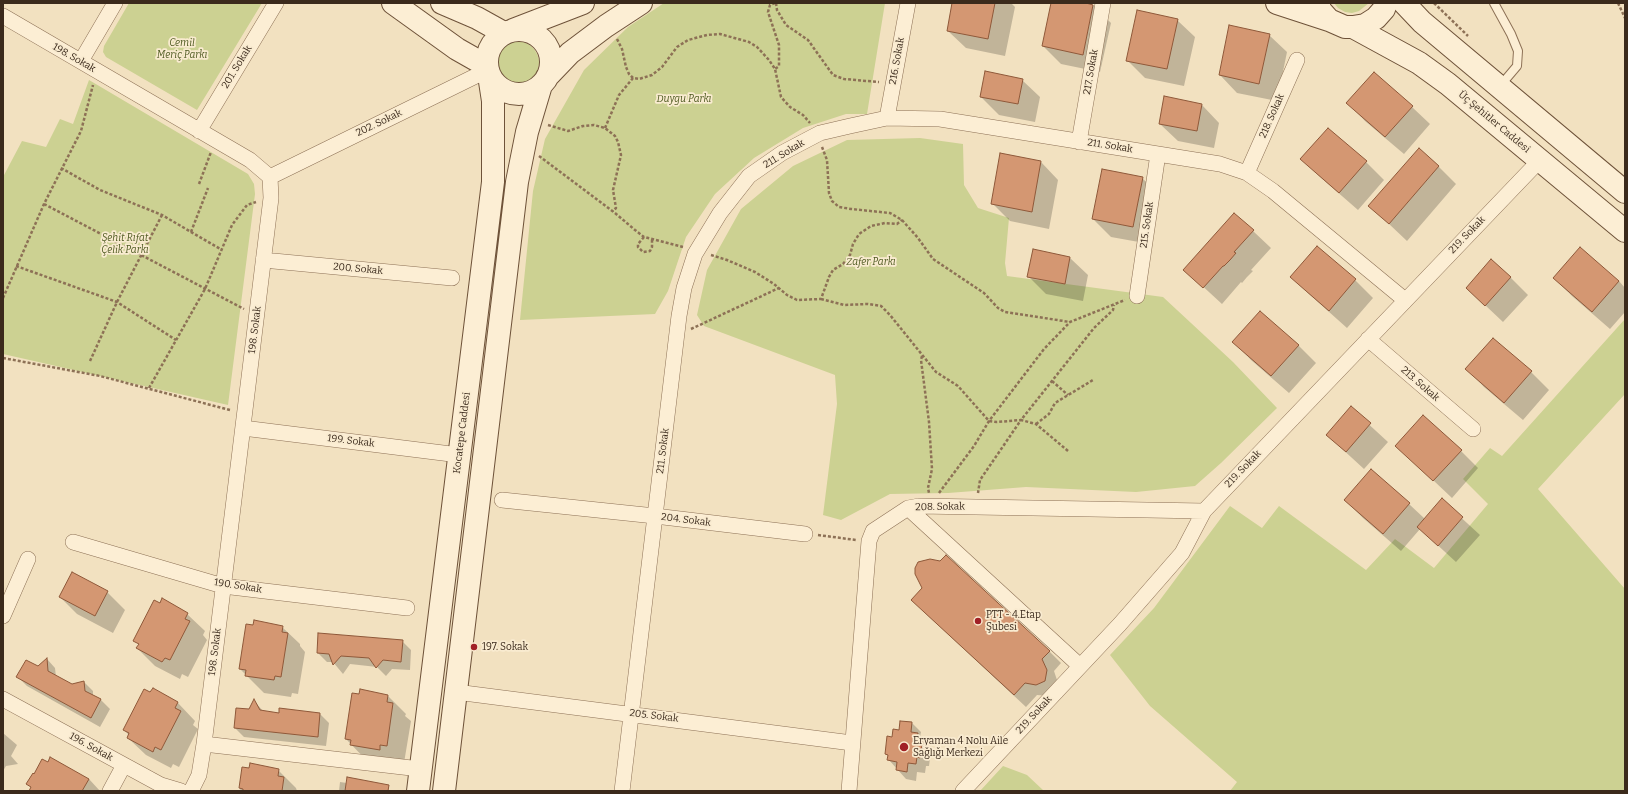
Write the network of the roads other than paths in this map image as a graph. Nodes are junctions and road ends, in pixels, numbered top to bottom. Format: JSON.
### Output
{"nodes":[{"id":1,"x":115,"y":3,"type":"edge"},
{"id":2,"x":276,"y":3,"type":"edge"},
{"id":3,"x":393,"y":3,"type":"edge"},
{"id":4,"x":442,"y":3,"type":"edge"},
{"id":5,"x":583,"y":3,"type":"edge"},
{"id":6,"x":641,"y":3,"type":"edge"},
{"id":7,"x":908,"y":3,"type":"edge"},
{"id":8,"x":1103,"y":3,"type":"edge"},
{"id":9,"x":1277,"y":3,"type":"edge"},
{"id":10,"x":1386,"y":3,"type":"edge"},
{"id":11,"x":1404,"y":3,"type":"edge"},
{"id":12,"x":1494,"y":3,"type":"edge"},
{"id":13,"x":1323,"y":11,"type":"edge"},
{"id":14,"x":3,"y":16,"type":"edge"},
{"id":15,"x":1353,"y":27,"type":"junction"},
{"id":16,"x":509,"y":32,"type":"junction"},
{"id":17,"x":1297,"y":60,"type":"dead end"},
{"id":18,"x":81,"y":62,"type":"junction"},
{"id":19,"x":488,"y":70,"type":"junction"},
{"id":20,"x":544,"y":81,"type":"junction"},
{"id":21,"x":1499,"y":86,"type":"junction"},
{"id":22,"x":887,"y":118,"type":"junction"},
{"id":23,"x":199,"y":131,"type":"junction"},
{"id":24,"x":1079,"y":142,"type":"junction"},
{"id":25,"x":1158,"y":154,"type":"junction"},
{"id":26,"x":1540,"y":160,"type":"junction"},
{"id":27,"x":1247,"y":173,"type":"junction"},
{"id":28,"x":270,"y":177,"type":"junction"},
{"id":29,"x":1625,"y":192,"type":"edge"},
{"id":30,"x":1625,"y":231,"type":"edge"},
{"id":31,"x":264,"y":260,"type":"junction"},
{"id":32,"x":452,"y":278,"type":"dead end"},
{"id":33,"x":1137,"y":296,"type":"road end"},
{"id":34,"x":1406,"y":300,"type":"junction"},
{"id":35,"x":1368,"y":338,"type":"junction"},
{"id":36,"x":244,"y":421,"type":"junction"},
{"id":37,"x":1473,"y":429,"type":"dead end"},
{"id":38,"x":459,"y":455,"type":"junction"},
{"id":39,"x":502,"y":500,"type":"dead end"},
{"id":40,"x":908,"y":508,"type":"junction"},
{"id":41,"x":1204,"y":510,"type":"junction"},
{"id":42,"x":655,"y":516,"type":"junction"},
{"id":43,"x":805,"y":534,"type":"road end"},
{"id":44,"x":73,"y":542,"type":"dead end"},
{"id":45,"x":28,"y":559,"type":"dead end"},
{"id":46,"x":223,"y":586,"type":"junction"},
{"id":47,"x":407,"y":608,"type":"dead end"},
{"id":48,"x":3,"y":616,"type":"edge"},
{"id":49,"x":1080,"y":666,"type":"junction"},
{"id":50,"x":456,"y":692,"type":"junction"},
{"id":51,"x":3,"y":699,"type":"edge"},
{"id":52,"x":631,"y":713,"type":"junction"},
{"id":53,"x":852,"y":743,"type":"junction"},
{"id":54,"x":204,"y":744,"type":"junction"},
{"id":55,"x":124,"y":764,"type":"junction"},
{"id":56,"x":420,"y":769,"type":"junction"},
{"id":57,"x":110,"y":791,"type":"edge"},
{"id":58,"x":181,"y":791,"type":"edge"},
{"id":59,"x":191,"y":791,"type":"edge"},
{"id":60,"x":418,"y":791,"type":"edge"},
{"id":61,"x":444,"y":791,"type":"edge"},
{"id":62,"x":622,"y":791,"type":"edge"},
{"id":63,"x":849,"y":791,"type":"edge"},
{"id":64,"x":963,"y":791,"type":"edge"}],
"edges":[{"from":1,"to":18,"type":"street"},
{"from":2,"to":23,"type":"street","name":"201. Sokak"},
{"from":3,"to":19,"type":"main road"},
{"from":4,"to":16,"type":"main road"},
{"from":5,"to":16,"type":"main road"},
{"from":6,"to":20,"type":"main road"},
{"from":7,"to":22,"type":"street","name":"216. Sokak"},
{"from":8,"to":24,"type":"street","name":"217. Sokak"},
{"from":9,"to":13,"type":"main road"},
{"from":10,"to":15,"type":"main road"},
{"from":11,"to":21,"type":"main road"},
{"from":12,"to":21,"type":"lane"},
{"from":13,"to":15,"type":"main road","name":"Üç Şehitler Caddesi"},
{"from":14,"to":18,"type":"street","name":"198. Sokak"},
{"from":15,"to":26,"type":"main road","name":"Üç Şehitler Caddesi"},
{"from":16,"to":19,"type":"main road"},
{"from":16,"to":20,"type":"main road"},
{"from":17,"to":27,"type":"street","name":"218. Sokak"},
{"from":18,"to":23,"type":"street","name":"198. Sokak"},
{"from":19,"to":20,"type":"main road"},
{"from":19,"to":28,"type":"street","name":"202. Sokak"},
{"from":19,"to":38,"type":"main road","name":"Kocatepe Caddesi"},
{"from":20,"to":50,"type":"main road"},
{"from":21,"to":29,"type":"main road"},
{"from":22,"to":24,"type":"street","name":"211. Sokak"},
{"from":22,"to":42,"type":"street","name":"211. Sokak"},
{"from":23,"to":28,"type":"street","name":"198. Sokak"},
{"from":24,"to":25,"type":"street","name":"211. Sokak"},
{"from":25,"to":27,"type":"street","name":"211. Sokak"},
{"from":25,"to":33,"type":"street","name":"215. Sokak"},
{"from":26,"to":30,"type":"main road","name":"Üç Şehitler Caddesi"},
{"from":26,"to":34,"type":"street","name":"219. Sokak"},
{"from":27,"to":34,"type":"street","name":"211. Sokak"},
{"from":28,"to":31,"type":"street","name":"198. Sokak"},
{"from":31,"to":32,"type":"street","name":"200. Sokak"},
{"from":31,"to":36,"type":"street","name":"198. Sokak"},
{"from":34,"to":35,"type":"street","name":"219. Sokak"},
{"from":35,"to":37,"type":"street","name":"213. Sokak"},
{"from":35,"to":41,"type":"street","name":"219. Sokak"},
{"from":36,"to":38,"type":"street","name":"199. Sokak"},
{"from":36,"to":46,"type":"street","name":"198. Sokak"},
{"from":38,"to":56,"type":"main road","name":"Kocatepe Caddesi"},
{"from":39,"to":42,"type":"street","name":"204. Sokak"},
{"from":40,"to":41,"type":"street","name":"208. Sokak"},
{"from":40,"to":49,"type":"street"},
{"from":40,"to":53,"type":"street","name":"208. Sokak"},
{"from":41,"to":49,"type":"street","name":"219. Sokak"},
{"from":42,"to":43,"type":"street","name":"204. Sokak"},
{"from":42,"to":52,"type":"street","name":"211. Sokak"},
{"from":44,"to":46,"type":"street","name":"190. Sokak"},
{"from":45,"to":48,"type":"street"},
{"from":46,"to":47,"type":"street","name":"190. Sokak"},
{"from":46,"to":54,"type":"street","name":"198. Sokak"},
{"from":49,"to":64,"type":"street","name":"219. Sokak"},
{"from":50,"to":52,"type":"street","name":"205. Sokak"},
{"from":50,"to":61,"type":"main road"},
{"from":51,"to":55,"type":"street","name":"196. Sokak"},
{"from":52,"to":53,"type":"street","name":"205. Sokak"},
{"from":52,"to":62,"type":"street","name":"211. Sokak"},
{"from":53,"to":63,"type":"street"},
{"from":54,"to":56,"type":"street"},
{"from":54,"to":59,"type":"street","name":"198. Sokak"},
{"from":55,"to":57,"type":"street"},
{"from":55,"to":58,"type":"street","name":"196. Sokak"},
{"from":56,"to":60,"type":"main road","name":"Kocatepe Caddesi"}]}
